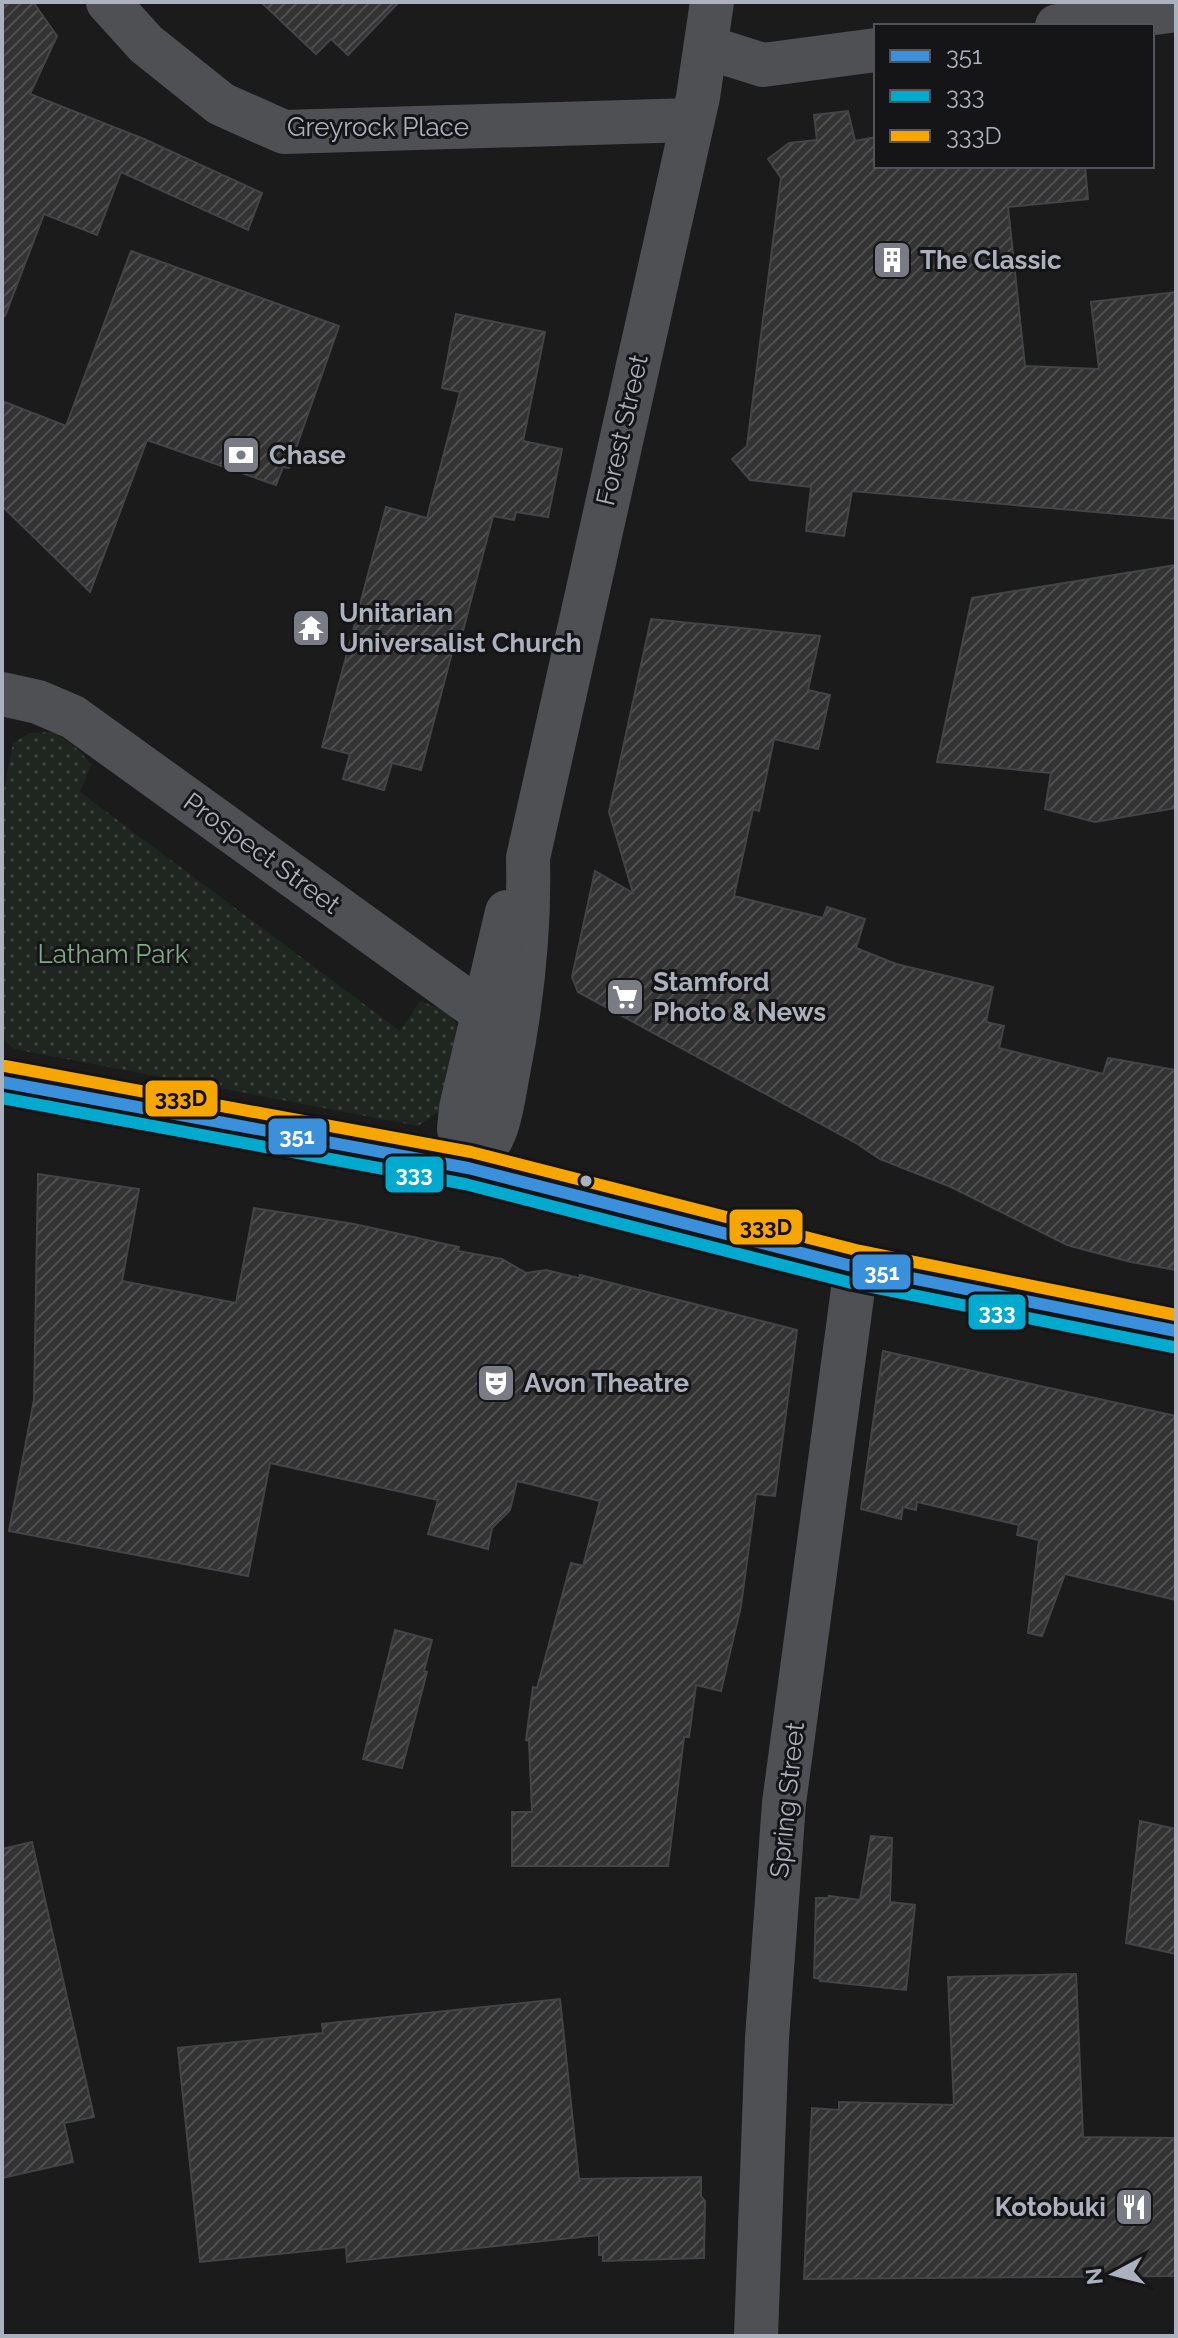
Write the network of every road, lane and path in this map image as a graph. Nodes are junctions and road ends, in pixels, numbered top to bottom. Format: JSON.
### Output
{"nodes":[{"id":1,"x":108,"y":2,"type":"edge"},
{"id":2,"x":712,"y":2,"type":"edge"},
{"id":3,"x":1176,"y":10,"type":"edge"},
{"id":4,"x":1072,"y":24,"type":"edge"},
{"id":5,"x":706,"y":47,"type":"junction"},
{"id":6,"x":874,"y":50,"type":"edge"},
{"id":7,"x":692,"y":120,"type":"junction"},
{"id":8,"x":2,"y":694,"type":"edge"},
{"id":9,"x":500,"y":1016,"type":"junction"},
{"id":10,"x":2,"y":1082,"type":"edge"},
{"id":11,"x":468,"y":1168,"type":"junction"},
{"id":12,"x":856,"y":1267,"type":"junction"},
{"id":13,"x":1176,"y":1331,"type":"edge"},
{"id":14,"x":756,"y":2336,"type":"edge"}],
"edges":[{"from":1,"to":7,"type":"street","name":"Greyrock Place"},
{"from":2,"to":5,"type":"street","name":"Forest Street"},
{"from":3,"to":4,"type":"street"},
{"from":5,"to":6,"type":"street"},
{"from":5,"to":7,"type":"street","name":"Forest Street"},
{"from":7,"to":9,"type":"street","name":"Forest Street"},
{"from":8,"to":9,"type":"street","name":"Prospect Street"},
{"from":9,"to":11,"type":"street","name":"Forest Street"},
{"from":10,"to":11,"type":"main road"},
{"from":11,"to":12,"type":"main road"},
{"from":12,"to":13,"type":"main road"},
{"from":12,"to":14,"type":"street","name":"Spring Street"}]}
